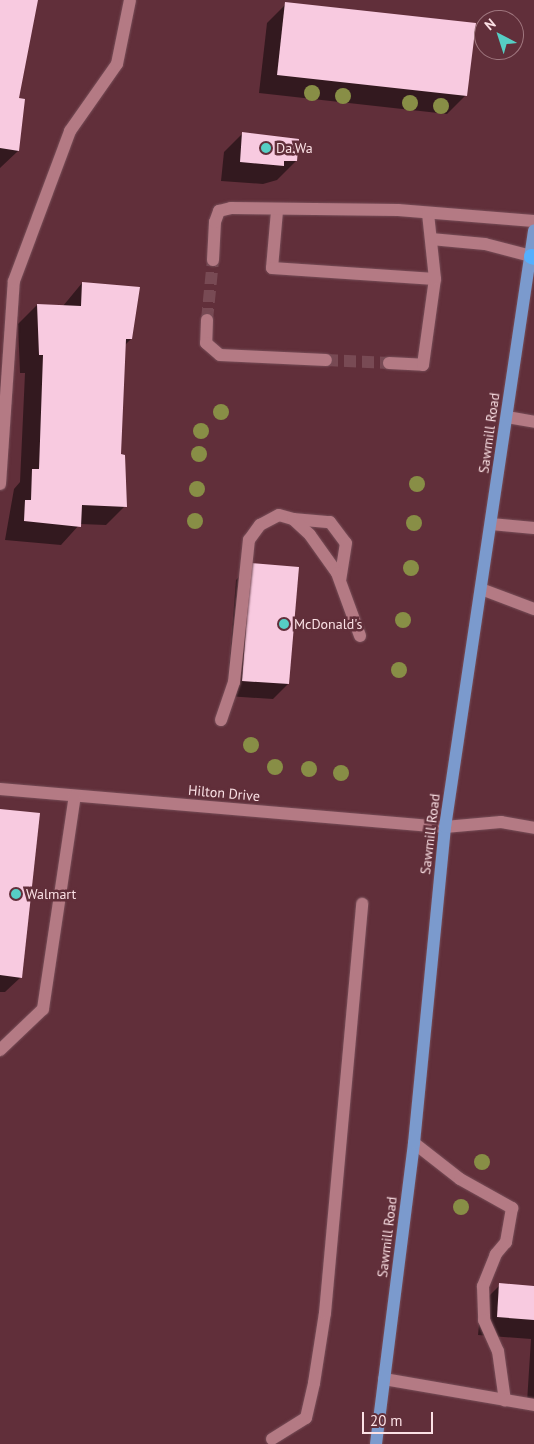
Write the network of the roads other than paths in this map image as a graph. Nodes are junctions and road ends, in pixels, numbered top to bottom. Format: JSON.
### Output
{"nodes":[{"id":1,"x":129,"y":6,"type":"edge"},
{"id":2,"x":277,"y":211,"type":"junction"},
{"id":3,"x":428,"y":214,"type":"junction"},
{"id":4,"x":534,"y":221,"type":"edge"},
{"id":5,"x":534,"y":230,"type":"edge"},
{"id":6,"x":431,"y":238,"type":"junction"},
{"id":7,"x":532,"y":256,"type":"edge"},
{"id":8,"x":213,"y":260,"type":"tunnel mouth"},
{"id":9,"x":435,"y":279,"type":"junction"},
{"id":10,"x":208,"y":320,"type":"tunnel mouth"},
{"id":11,"x":326,"y":360,"type":"tunnel mouth"},
{"id":12,"x":389,"y":363,"type":"tunnel mouth"},
{"id":13,"x":507,"y":417,"type":"junction"},
{"id":14,"x":534,"y":422,"type":"edge"},
{"id":15,"x":0,"y":484,"type":"edge"},
{"id":16,"x":293,"y":519,"type":"junction"},
{"id":17,"x":491,"y":524,"type":"junction"},
{"id":18,"x":534,"y":528,"type":"edge"},
{"id":19,"x":340,"y":580,"type":"junction"},
{"id":20,"x":481,"y":589,"type":"junction"},
{"id":21,"x":534,"y":609,"type":"edge"},
{"id":22,"x":360,"y":636,"type":"dead end"},
{"id":23,"x":221,"y":720,"type":"dead end"},
{"id":24,"x":0,"y":789,"type":"edge"},
{"id":25,"x":75,"y":796,"type":"junction"},
{"id":26,"x":445,"y":827,"type":"junction"},
{"id":27,"x":534,"y":828,"type":"edge"},
{"id":28,"x":362,"y":904,"type":"dead end"},
{"id":29,"x":0,"y":1050,"type":"edge"},
{"id":30,"x":414,"y":1143,"type":"junction"},
{"id":31,"x":384,"y":1379,"type":"junction"},
{"id":32,"x":505,"y":1401,"type":"junction"},
{"id":33,"x":534,"y":1405,"type":"edge"},
{"id":34,"x":272,"y":1439,"type":"dead end"},
{"id":35,"x":376,"y":1444,"type":"edge"}],
"edges":[{"from":1,"to":15,"type":"street"},
{"from":2,"to":3,"type":"street"},
{"from":2,"to":8,"type":"street"},
{"from":2,"to":9,"type":"street"},
{"from":3,"to":4,"type":"street"},
{"from":3,"to":6,"type":"street"},
{"from":5,"to":7,"type":"main road","name":"Sawmill Road"},
{"from":6,"to":7,"type":"street"},
{"from":6,"to":9,"type":"street"},
{"from":7,"to":13,"type":"main road","name":"Sawmill Road"},
{"from":9,"to":12,"type":"street"},
{"from":10,"to":11,"type":"street"},
{"from":13,"to":14,"type":"street"},
{"from":13,"to":17,"type":"main road","name":"Sawmill Road"},
{"from":16,"to":19,"type":"street"},
{"from":16,"to":19,"type":"street"},
{"from":16,"to":23,"type":"street"},
{"from":17,"to":18,"type":"street"},
{"from":17,"to":20,"type":"main road","name":"Sawmill Road"},
{"from":19,"to":22,"type":"street"},
{"from":20,"to":21,"type":"street"},
{"from":20,"to":26,"type":"main road","name":"Sawmill Road"},
{"from":24,"to":25,"type":"street","name":"Hilton Drive"},
{"from":25,"to":26,"type":"street","name":"Hilton Drive"},
{"from":25,"to":29,"type":"street"},
{"from":26,"to":27,"type":"street","name":"Hilton Drive"},
{"from":26,"to":30,"type":"main road","name":"Sawmill Road"},
{"from":28,"to":34,"type":"street"},
{"from":30,"to":31,"type":"main road","name":"Sawmill Road"},
{"from":30,"to":32,"type":"street"},
{"from":31,"to":32,"type":"street"},
{"from":31,"to":35,"type":"main road","name":"Sawmill Road"},
{"from":32,"to":33,"type":"street"}]}
